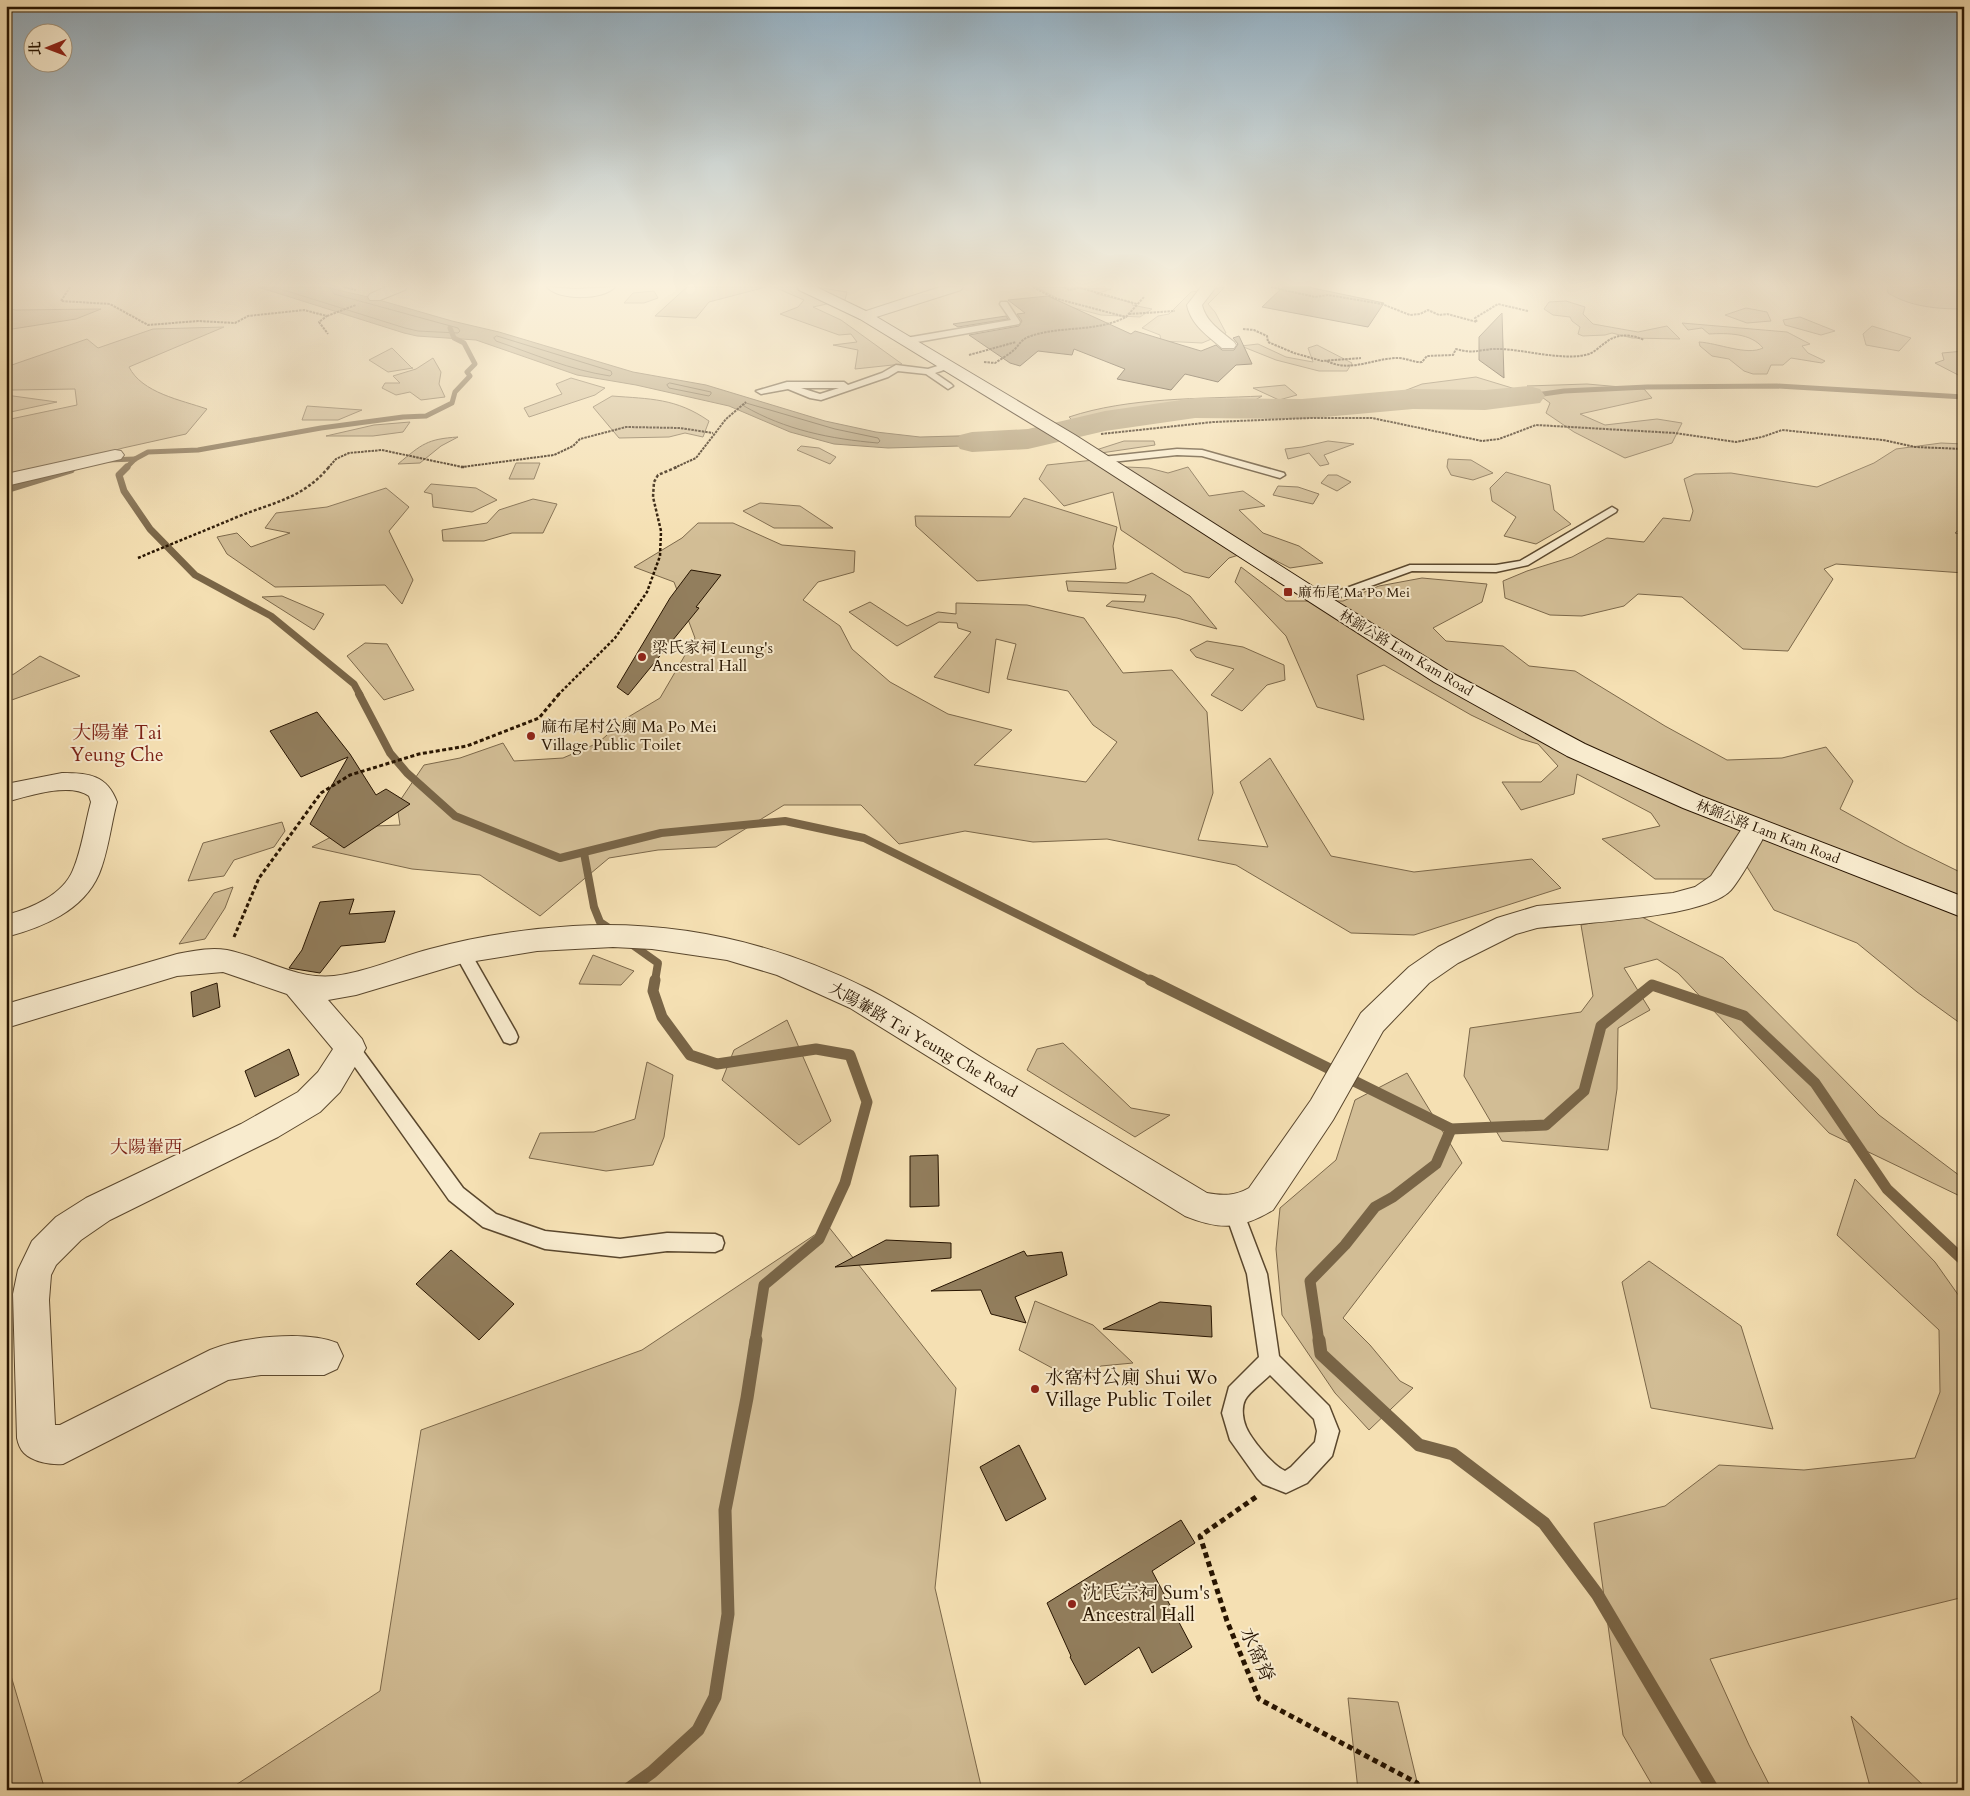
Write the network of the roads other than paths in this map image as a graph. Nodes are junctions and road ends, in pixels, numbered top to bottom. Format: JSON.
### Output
{"nodes":[{"id":1,"x":892,"y":371,"type":"edge"},
{"id":2,"x":919,"y":371,"type":"edge"},
{"id":3,"x":932,"y":371,"type":"edge"},
{"id":4,"x":955,"y":371,"type":"edge"},
{"id":5,"x":928,"y":372,"type":"junction"},
{"id":6,"x":948,"y":386,"type":"dead end"},
{"id":7,"x":761,"y":391,"type":"dead end"},
{"id":8,"x":115,"y":455,"type":"dead end"},
{"id":9,"x":1102,"y":460,"type":"junction"},
{"id":10,"x":1280,"y":475,"type":"dead end"},
{"id":11,"x":6,"y":480,"type":"edge"},
{"id":12,"x":1612,"y":510,"type":"dead end"},
{"id":13,"x":1320,"y":602,"type":"junction"},
{"id":14,"x":6,"y":793,"type":"edge"},
{"id":15,"x":1756,"y":828,"type":"junction"},
{"id":16,"x":1964,"y":908,"type":"edge"},
{"id":17,"x":6,"y":926,"type":"edge"},
{"id":18,"x":462,"y":952,"type":"junction"},
{"id":19,"x":298,"y":986,"type":"junction"},
{"id":20,"x":6,"y":1016,"type":"edge"},
{"id":21,"x":510,"y":1037,"type":"dead end"},
{"id":22,"x":351,"y":1048,"type":"junction"},
{"id":23,"x":1234,"y":1212,"type":"junction"},
{"id":24,"x":715,"y":1243,"type":"dead end"},
{"id":25,"x":324,"y":1356,"type":"dead end"},
{"id":26,"x":1270,"y":1362,"type":"junction"}],
"edges":[{"from":1,"to":7,"type":"lane"},
{"from":2,"to":5,"type":"lane"},
{"from":3,"to":5,"type":"lane"},
{"from":4,"to":9,"type":"street","name":"林錦公路 Lam Kam Road"},
{"from":5,"to":6,"type":"lane"},
{"from":8,"to":11,"type":"street"},
{"from":9,"to":10,"type":"lane"},
{"from":9,"to":13,"type":"street","name":"林錦公路 Lam Kam Road"},
{"from":12,"to":13,"type":"lane"},
{"from":13,"to":15,"type":"street","name":"林錦公路 Lam Kam Road"},
{"from":14,"to":17,"type":"street"},
{"from":15,"to":16,"type":"street","name":"林錦公路 Lam Kam Road"},
{"from":15,"to":23,"type":"street"},
{"from":18,"to":19,"type":"street","name":"大陽輋路 Tai Yeung Che Road"},
{"from":18,"to":21,"type":"lane"},
{"from":18,"to":23,"type":"street","name":"大陽輋路 Tai Yeung Che Road"},
{"from":19,"to":20,"type":"street","name":"大陽輋路 Tai Yeung Che Road"},
{"from":19,"to":22,"type":"street"},
{"from":22,"to":24,"type":"lane"},
{"from":22,"to":25,"type":"street"},
{"from":23,"to":26,"type":"lane"},
{"from":26,"to":26,"type":"lane"}]}
